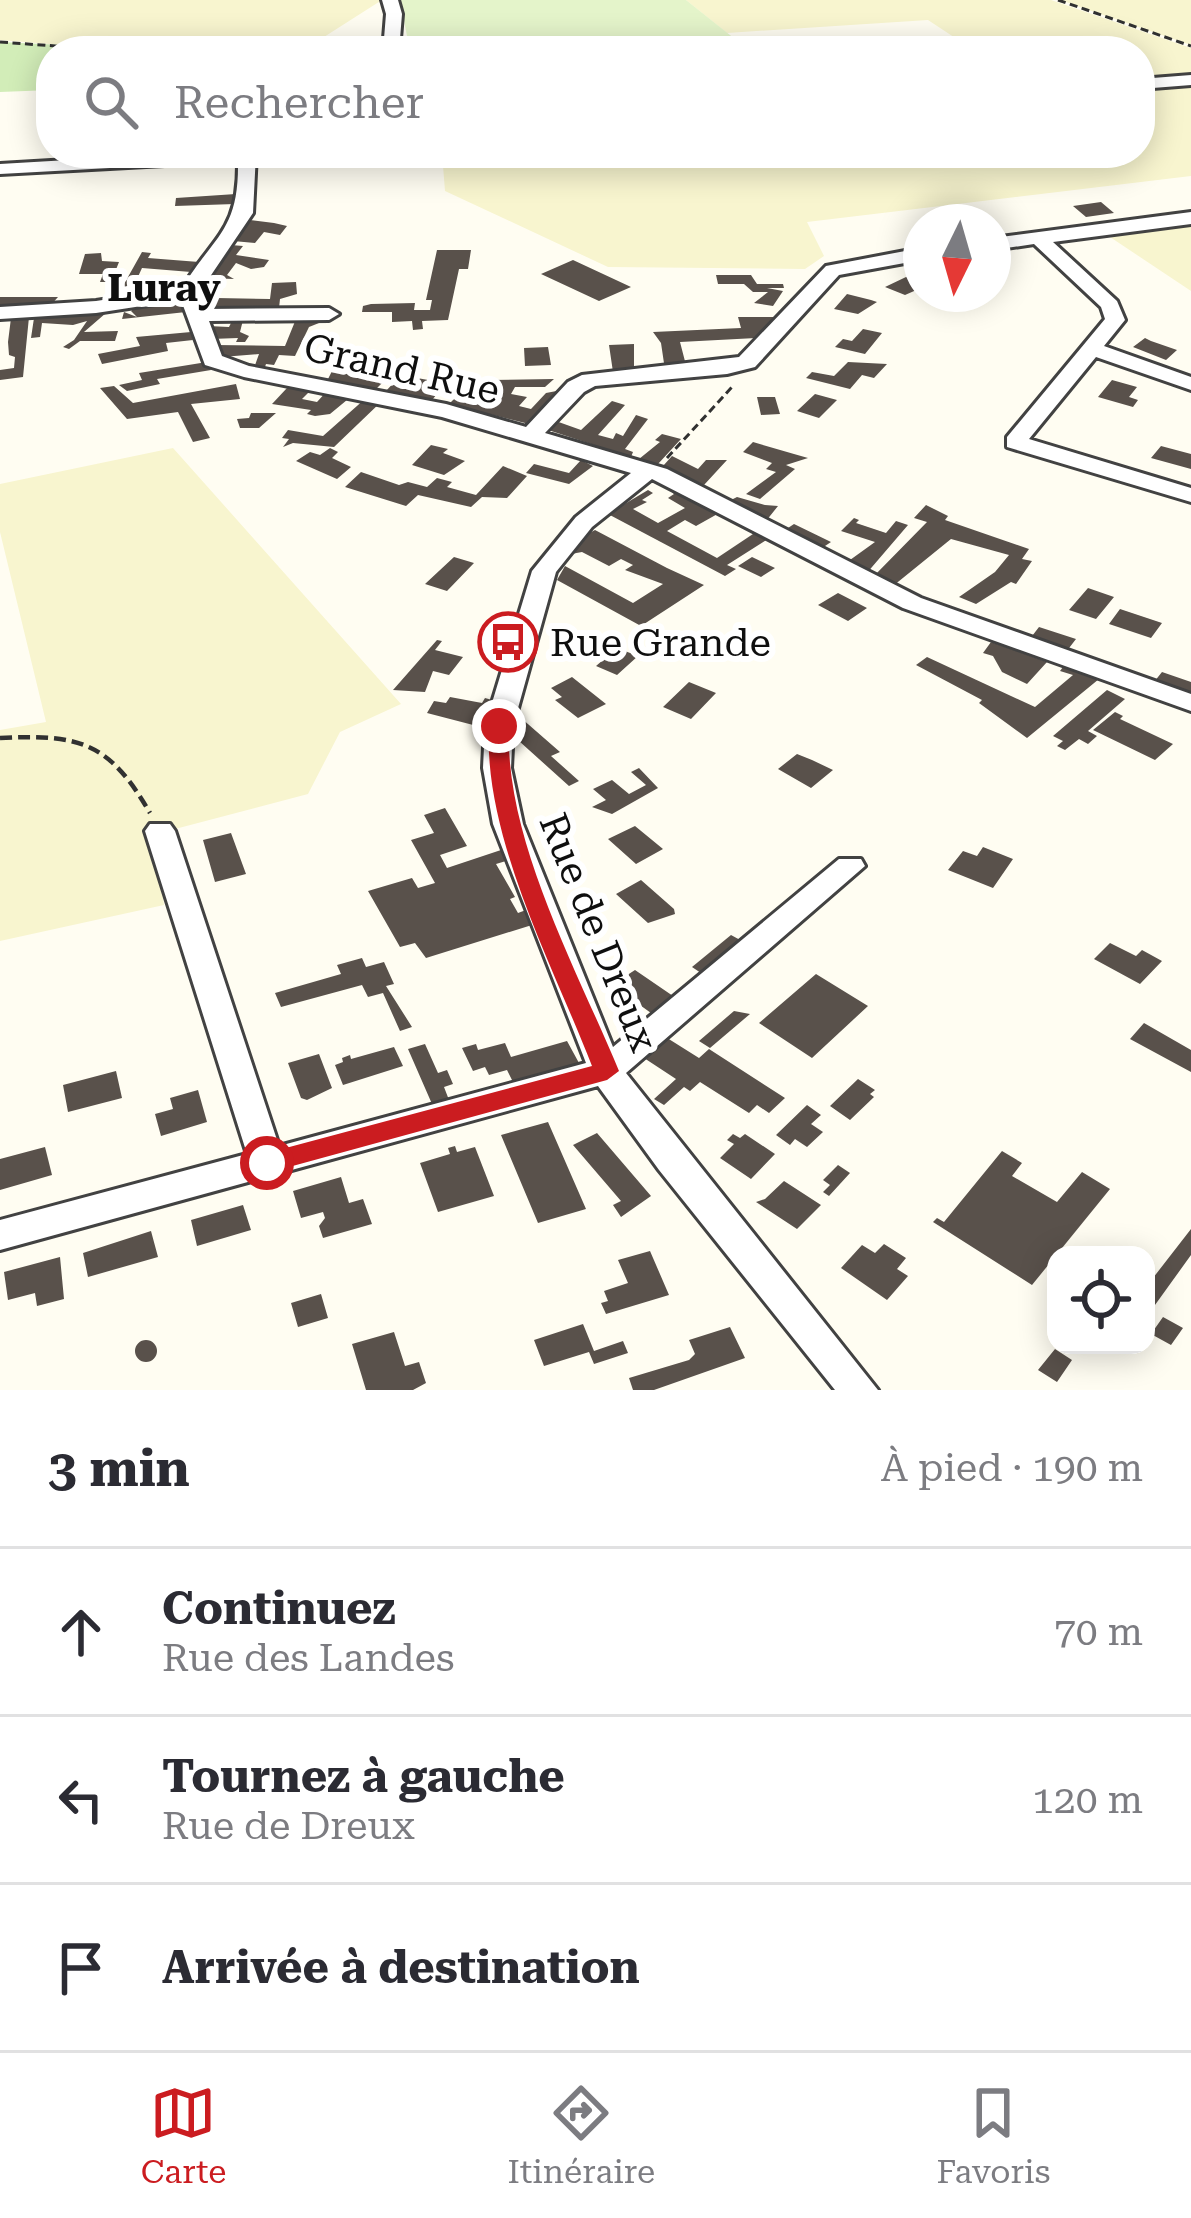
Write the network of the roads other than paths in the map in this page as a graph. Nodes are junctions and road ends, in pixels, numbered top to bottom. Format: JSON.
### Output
{"nodes":[{"id":1,"x":390,"y":0,"type":"edge"},
{"id":2,"x":393,"y":36,"type":"edge"},
{"id":3,"x":1191,"y":80,"type":"edge"},
{"id":4,"x":1155,"y":83,"type":"edge"},
{"id":5,"x":36,"y":167,"type":"edge"},
{"id":6,"x":247,"y":168,"type":"edge"},
{"id":7,"x":0,"y":169,"type":"edge"},
{"id":8,"x":1191,"y":218,"type":"edge"},
{"id":9,"x":1038,"y":238,"type":"junction"},
{"id":10,"x":1011,"y":242,"type":"edge"},
{"id":11,"x":903,"y":257,"type":"edge"},
{"id":12,"x":193,"y":304,"type":"junction"},
{"id":13,"x":0,"y":313,"type":"edge"},
{"id":14,"x":328,"y":314,"type":"dead end"},
{"id":15,"x":1092,"y":349,"type":"junction"},
{"id":16,"x":1191,"y":384,"type":"edge"},
{"id":17,"x":532,"y":434,"type":"junction"},
{"id":18,"x":643,"y":471,"type":"junction"},
{"id":19,"x":1191,"y":495,"type":"edge"},
{"id":20,"x":1191,"y":703,"type":"edge"},
{"id":21,"x":160,"y":831,"type":"road end"},
{"id":22,"x":850,"y":866,"type":"dead end"},
{"id":23,"x":607,"y":1071,"type":"junction"},
{"id":24,"x":267,"y":1163,"type":"junction"},
{"id":25,"x":0,"y":1235,"type":"edge"},
{"id":26,"x":859,"y":1390,"type":"edge"}],
"edges":[{"from":1,"to":2,"type":"street"},
{"from":3,"to":4,"type":"street"},
{"from":5,"to":7,"type":"street"},
{"from":6,"to":12,"type":"street"},
{"from":8,"to":9,"type":"street"},
{"from":9,"to":10,"type":"street"},
{"from":9,"to":15,"type":"street"},
{"from":11,"to":17,"type":"street"},
{"from":12,"to":13,"type":"street"},
{"from":12,"to":14,"type":"street"},
{"from":12,"to":17,"type":"street","name":"Grand Rue"},
{"from":15,"to":16,"type":"street"},
{"from":15,"to":19,"type":"street"},
{"from":17,"to":18,"type":"street","name":"Grand Rue"},
{"from":18,"to":20,"type":"street","name":"Grand Rue"},
{"from":18,"to":23,"type":"street","name":"Rue de Dreux"},
{"from":21,"to":24,"type":"street"},
{"from":22,"to":23,"type":"street"},
{"from":23,"to":24,"type":"street"},
{"from":23,"to":26,"type":"street","name":"Rue de Dreux"},
{"from":24,"to":25,"type":"street"}]}
